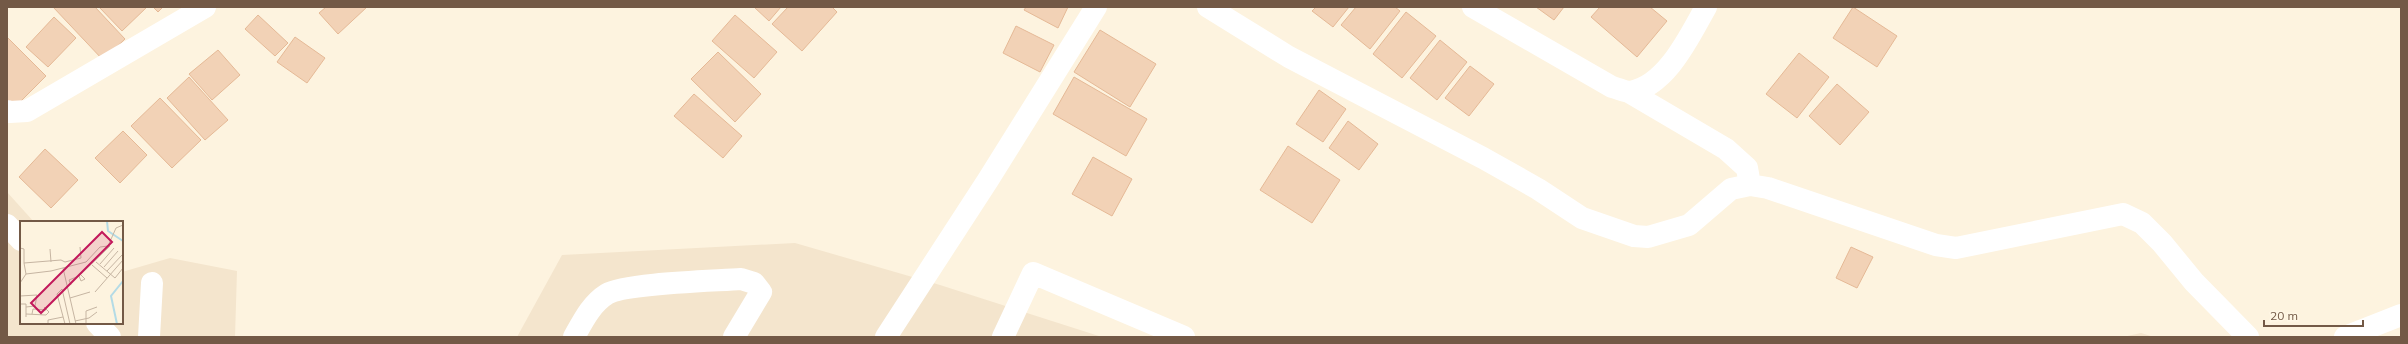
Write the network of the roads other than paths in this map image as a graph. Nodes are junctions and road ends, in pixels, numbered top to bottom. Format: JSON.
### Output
{"nodes":[{"id":1,"x":205,"y":7,"type":"edge"},
{"id":2,"x":1096,"y":7,"type":"edge"},
{"id":3,"x":1208,"y":7,"type":"edge"},
{"id":4,"x":1473,"y":7,"type":"edge"},
{"id":5,"x":1706,"y":7,"type":"edge"},
{"id":6,"x":1629,"y":92,"type":"junction"},
{"id":7,"x":7,"y":110,"type":"edge"},
{"id":8,"x":1750,"y":185,"type":"junction"},
{"id":9,"x":7,"y":225,"type":"edge"},
{"id":10,"x":20,"y":239,"type":"edge"},
{"id":11,"x":152,"y":283,"type":"dead end"},
{"id":12,"x":2401,"y":315,"type":"edge"},
{"id":13,"x":98,"y":324,"type":"edge"},
{"id":14,"x":1175,"y":335,"type":"edge"},
{"id":15,"x":110,"y":337,"type":"edge"},
{"id":16,"x":149,"y":337,"type":"edge"},
{"id":17,"x":574,"y":337,"type":"edge"},
{"id":18,"x":734,"y":337,"type":"edge"},
{"id":19,"x":886,"y":337,"type":"edge"},
{"id":20,"x":1003,"y":337,"type":"edge"},
{"id":21,"x":2248,"y":337,"type":"edge"},
{"id":22,"x":2345,"y":337,"type":"edge"}],
"edges":[{"from":1,"to":7,"type":"street"},
{"from":2,"to":19,"type":"street"},
{"from":3,"to":8,"type":"street"},
{"from":4,"to":6,"type":"street"},
{"from":5,"to":6,"type":"street"},
{"from":6,"to":8,"type":"street"},
{"from":8,"to":21,"type":"street"},
{"from":9,"to":10,"type":"street"},
{"from":11,"to":16,"type":"street"},
{"from":12,"to":22,"type":"street"},
{"from":13,"to":15,"type":"street"},
{"from":14,"to":20,"type":"street"},
{"from":17,"to":18,"type":"street"}]}
